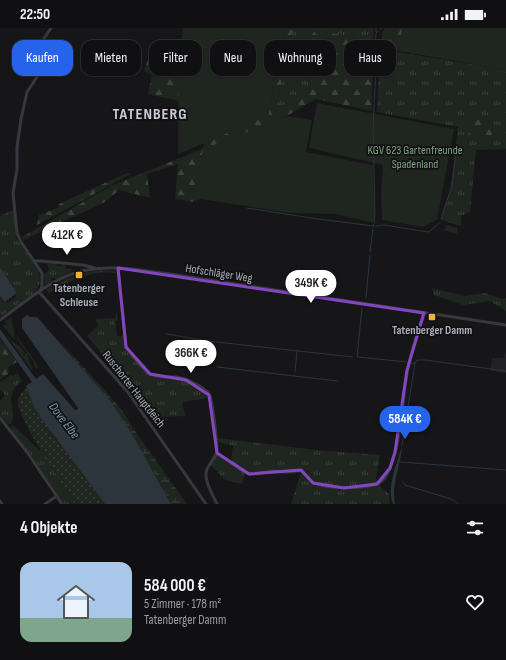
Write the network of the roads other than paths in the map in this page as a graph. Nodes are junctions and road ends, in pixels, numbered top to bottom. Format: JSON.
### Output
{"nodes":[{"id":1,"x":51,"y":28,"type":"edge"},
{"id":2,"x":35,"y":261,"type":"junction"},
{"id":3,"x":96,"y":268,"type":"junction"},
{"id":4,"x":118,"y":268,"type":"junction"},
{"id":5,"x":39,"y":292,"type":"junction"},
{"id":6,"x":424,"y":313,"type":"junction"},
{"id":7,"x":0,"y":320,"type":"edge"},
{"id":8,"x":506,"y":325,"type":"edge"},
{"id":9,"x":0,"y":418,"type":"edge"},
{"id":10,"x":217,"y":453,"type":"junction"},
{"id":11,"x":57,"y":496,"type":"junction"},
{"id":12,"x":0,"y":501,"type":"edge"},
{"id":13,"x":2,"y":504,"type":"edge"},
{"id":14,"x":45,"y":504,"type":"edge"},
{"id":15,"x":62,"y":504,"type":"edge"},
{"id":16,"x":206,"y":504,"type":"edge"},
{"id":17,"x":217,"y":504,"type":"edge"}],
"edges":[{"from":1,"to":2,"type":"street"},
{"from":2,"to":3,"type":"street"},
{"from":2,"to":5,"type":"street"},
{"from":3,"to":4,"type":"street","name":"Hofschläger Weg"},
{"from":3,"to":5,"type":"street"},
{"from":4,"to":6,"type":"street","name":"Hofschläger Weg"},
{"from":4,"to":10,"type":"street"},
{"from":5,"to":7,"type":"street"},
{"from":5,"to":16,"type":"street","name":"Ruschorter Hauptdeich"},
{"from":6,"to":8,"type":"street","name":"Hofschläger Weg"},
{"from":6,"to":10,"type":"street"},
{"from":9,"to":11,"type":"street"},
{"from":10,"to":17,"type":"street"},
{"from":11,"to":14,"type":"street"},
{"from":11,"to":15,"type":"street"},
{"from":12,"to":13,"type":"street"}]}
